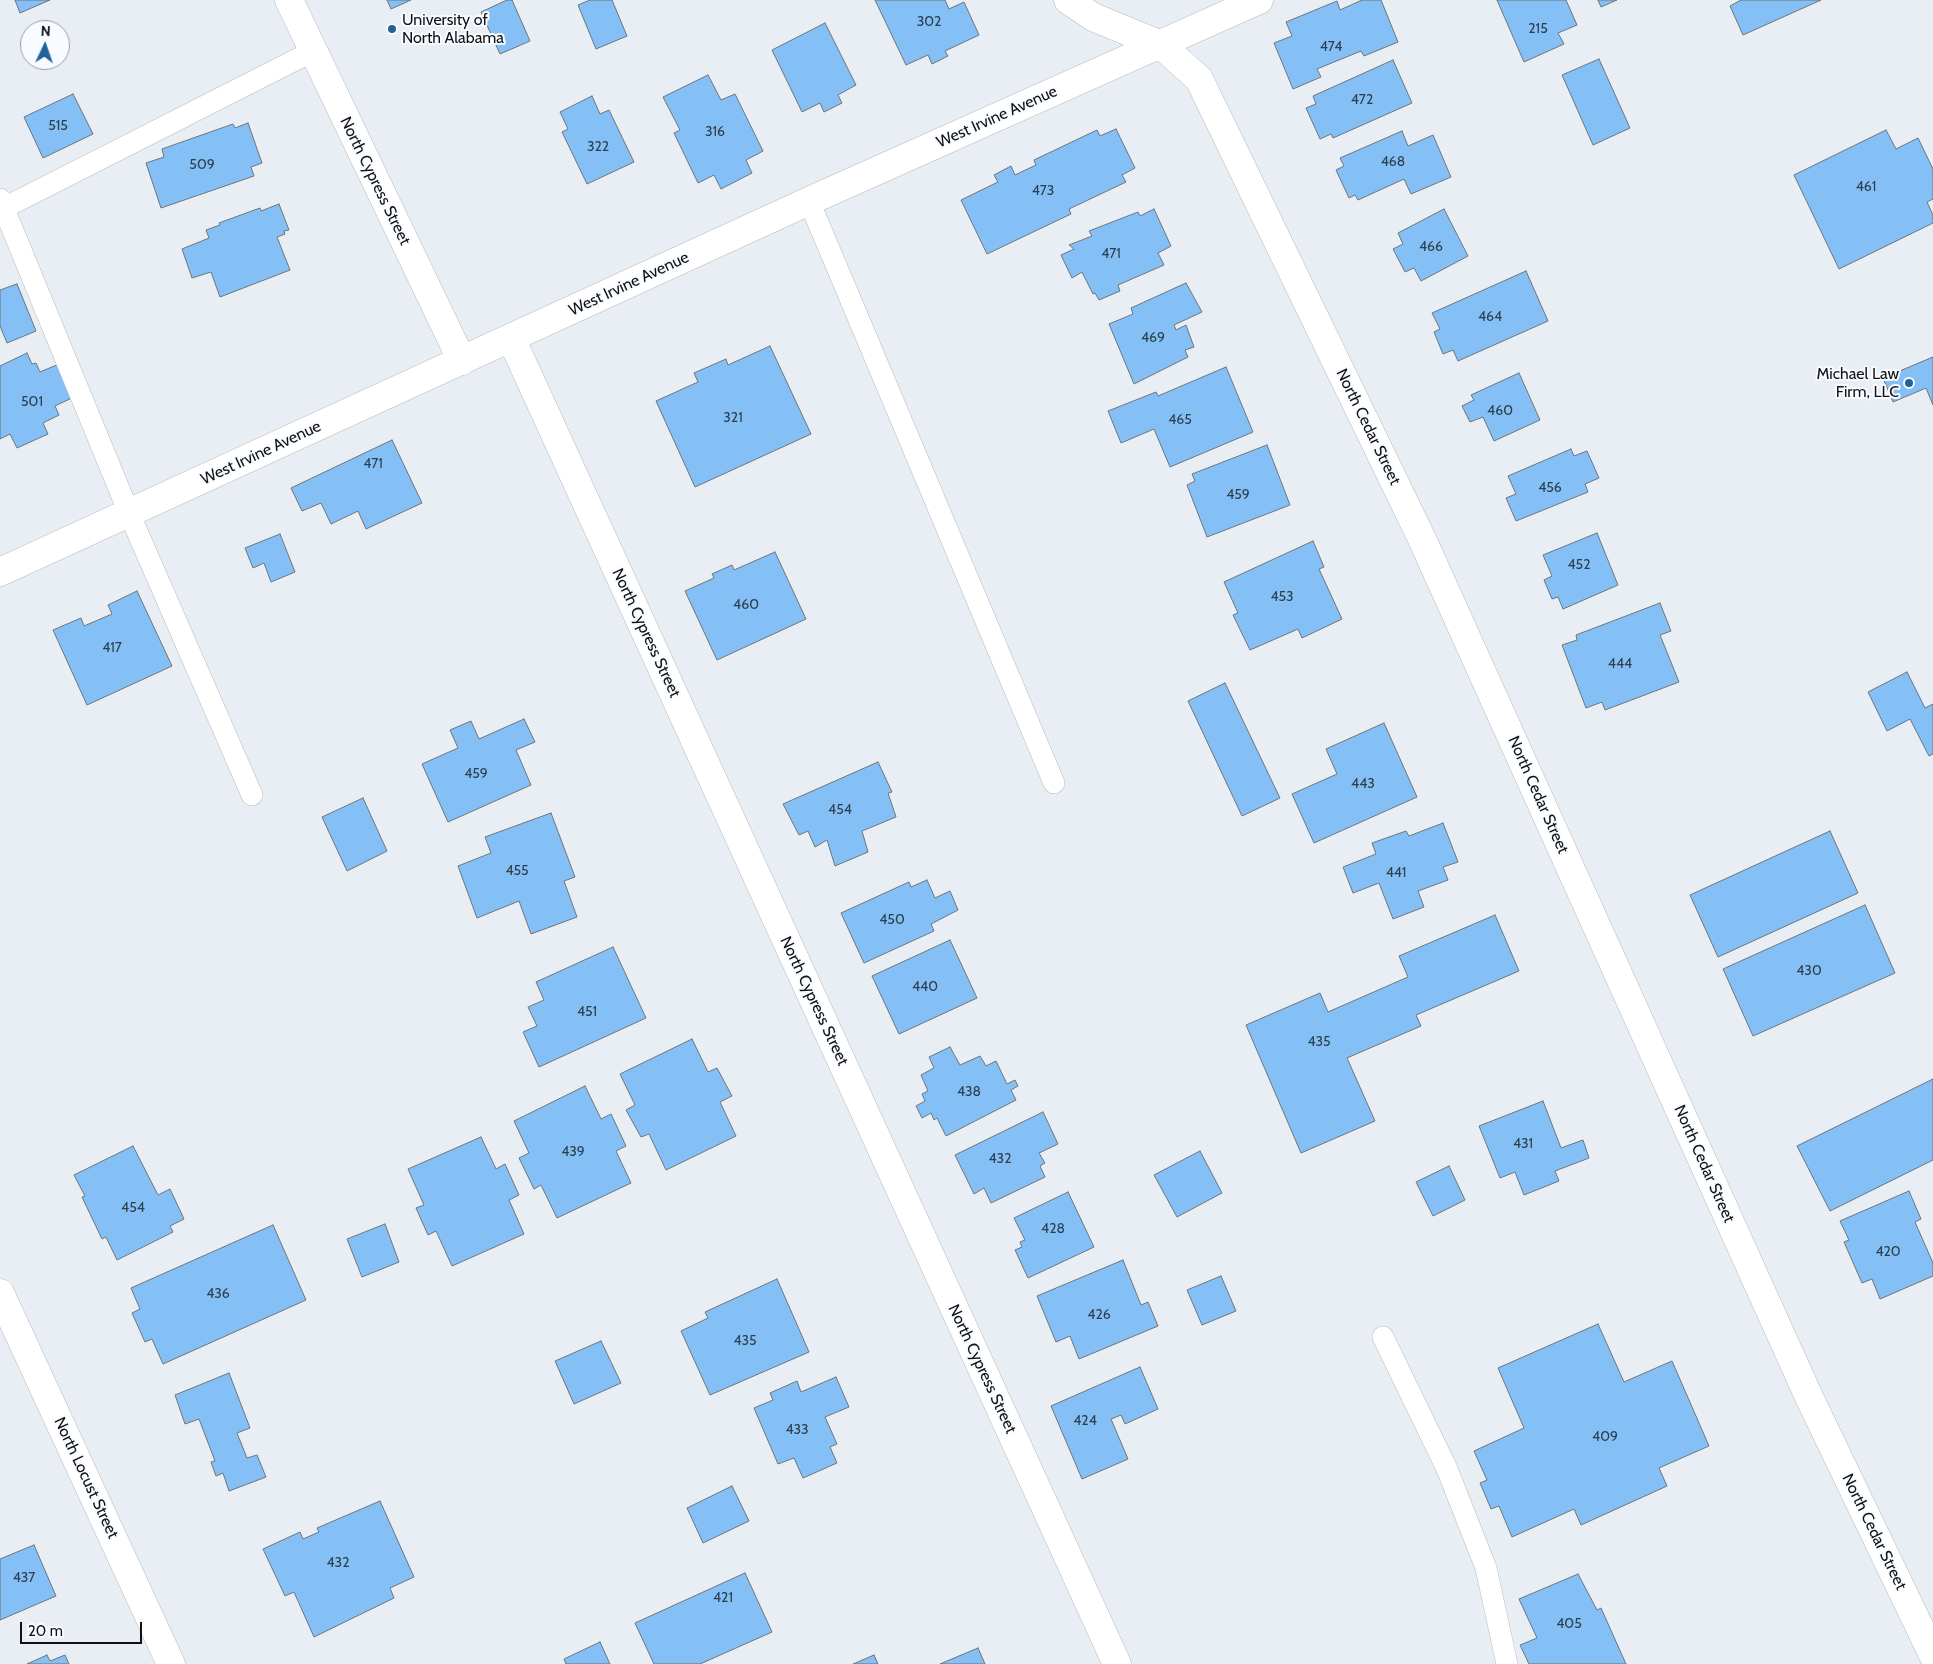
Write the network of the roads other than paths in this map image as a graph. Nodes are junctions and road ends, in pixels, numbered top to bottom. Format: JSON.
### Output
{"nodes":[{"id":1,"x":289,"y":0,"type":"edge"},
{"id":2,"x":1068,"y":0,"type":"edge"},
{"id":3,"x":1259,"y":0,"type":"edge"},
{"id":4,"x":1161,"y":45,"type":"junction"},
{"id":5,"x":313,"y":51,"type":"junction"},
{"id":6,"x":809,"y":201,"type":"junction"},
{"id":7,"x":2,"y":204,"type":"edge"},
{"id":8,"x":511,"y":338,"type":"junction"},
{"id":9,"x":462,"y":361,"type":"junction"},
{"id":10,"x":129,"y":513,"type":"junction"},
{"id":11,"x":0,"y":572,"type":"edge"},
{"id":12,"x":1054,"y":783,"type":"dead end"},
{"id":13,"x":252,"y":795,"type":"dead end"},
{"id":14,"x":0,"y":1294,"type":"edge"},
{"id":15,"x":1383,"y":1337,"type":"dead end"},
{"id":16,"x":1933,"y":1655,"type":"edge"},
{"id":17,"x":171,"y":1664,"type":"edge"},
{"id":18,"x":1117,"y":1664,"type":"edge"},
{"id":19,"x":1507,"y":1664,"type":"edge"}],
"edges":[{"from":1,"to":5,"type":"street","name":"North Cypress Street"},
{"from":2,"to":4,"type":"street","name":"North Cedar Street"},
{"from":3,"to":4,"type":"street","name":"West Irvine Avenue"},
{"from":4,"to":6,"type":"street","name":"West Irvine Avenue"},
{"from":4,"to":16,"type":"street","name":"North Cedar Street"},
{"from":5,"to":7,"type":"lane"},
{"from":5,"to":9,"type":"street","name":"North Cypress Street"},
{"from":6,"to":8,"type":"street","name":"West Irvine Avenue"},
{"from":6,"to":12,"type":"lane"},
{"from":7,"to":10,"type":"lane"},
{"from":8,"to":9,"type":"street","name":"West Irvine Avenue"},
{"from":8,"to":18,"type":"street","name":"North Cypress Street"},
{"from":9,"to":10,"type":"street","name":"West Irvine Avenue"},
{"from":10,"to":11,"type":"street","name":"West Irvine Avenue"},
{"from":10,"to":13,"type":"lane"},
{"from":14,"to":17,"type":"street","name":"North Locust Street"},
{"from":15,"to":19,"type":"lane"}]}
